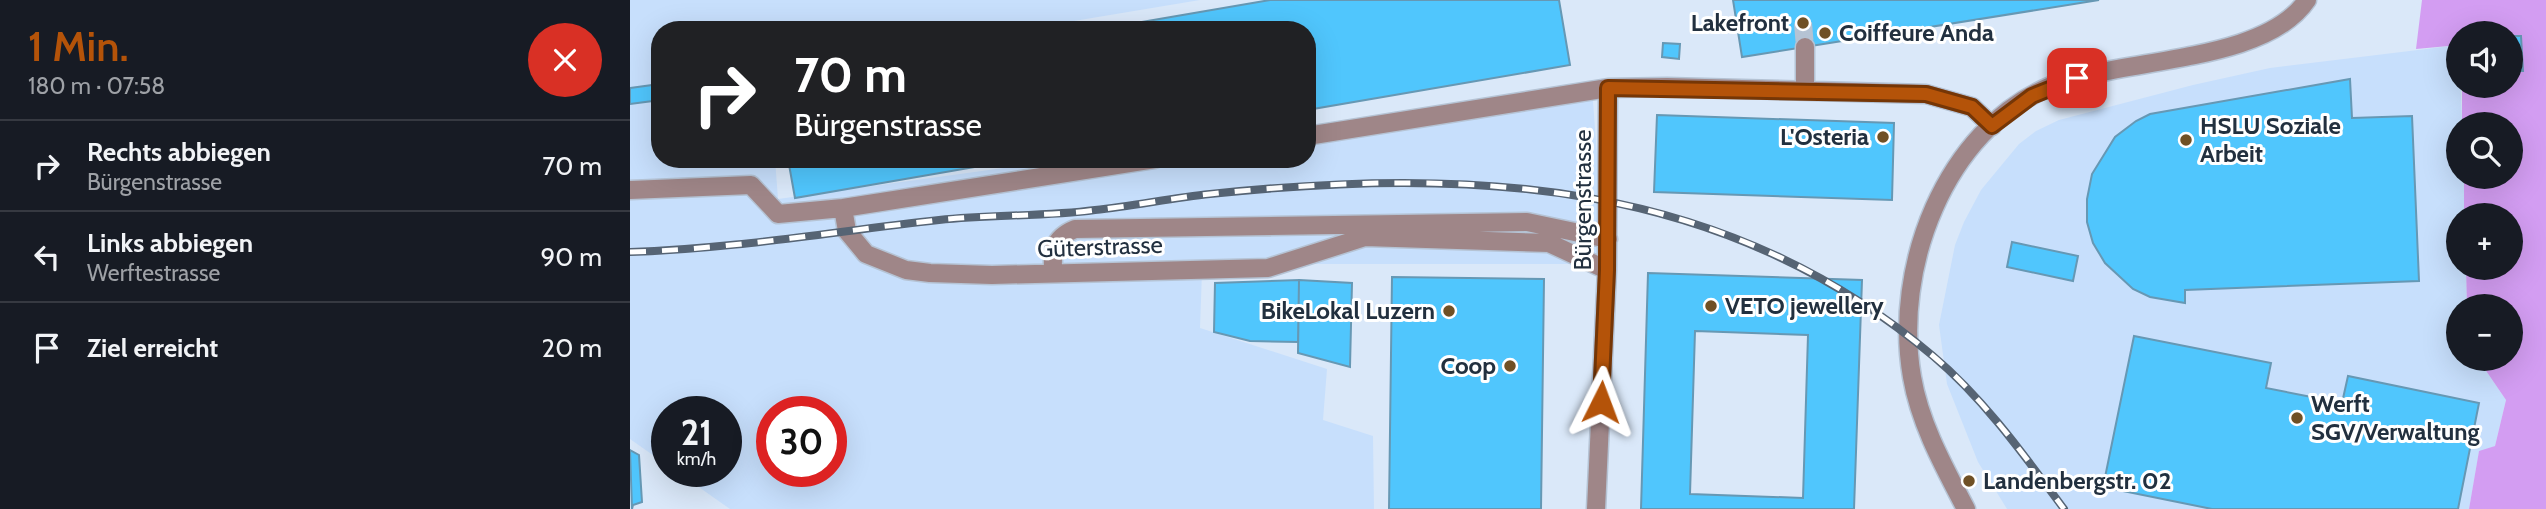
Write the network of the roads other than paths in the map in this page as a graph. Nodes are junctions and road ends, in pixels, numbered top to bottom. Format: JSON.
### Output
{"nodes":[{"id":1,"x":2308,"y":0,"type":"edge"},
{"id":2,"x":1805,"y":47,"type":"tunnel mouth"},
{"id":3,"x":1608,"y":88,"type":"junction"},
{"id":4,"x":1805,"y":90,"type":"junction"},
{"id":5,"x":1992,"y":126,"type":"junction"},
{"id":6,"x":1316,"y":134,"type":"edge"},
{"id":7,"x":1098,"y":168,"type":"edge"},
{"id":8,"x":630,"y":191,"type":"edge"},
{"id":9,"x":843,"y":208,"type":"junction"},
{"id":10,"x":1608,"y":239,"type":"junction"},
{"id":11,"x":1607,"y":270,"type":"junction"},
{"id":12,"x":1053,"y":273,"type":"junction"},
{"id":13,"x":1596,"y":509,"type":"edge"},
{"id":14,"x":1966,"y":509,"type":"edge"}],
"edges":[{"from":1,"to":5,"type":"street"},
{"from":2,"to":4,"type":"street"},
{"from":3,"to":4,"type":"street"},
{"from":3,"to":6,"type":"street"},
{"from":3,"to":10,"type":"street","name":"Bürgenstrasse"},
{"from":4,"to":5,"type":"street"},
{"from":5,"to":14,"type":"street"},
{"from":7,"to":9,"type":"street"},
{"from":8,"to":9,"type":"street"},
{"from":9,"to":12,"type":"street","name":"Güterstrasse"},
{"from":10,"to":11,"type":"street","name":"Bürgenstrasse"},
{"from":10,"to":12,"type":"street"},
{"from":11,"to":12,"type":"street","name":"Güterstrasse"},
{"from":11,"to":13,"type":"street","name":"Bürgenstrasse"}]}
